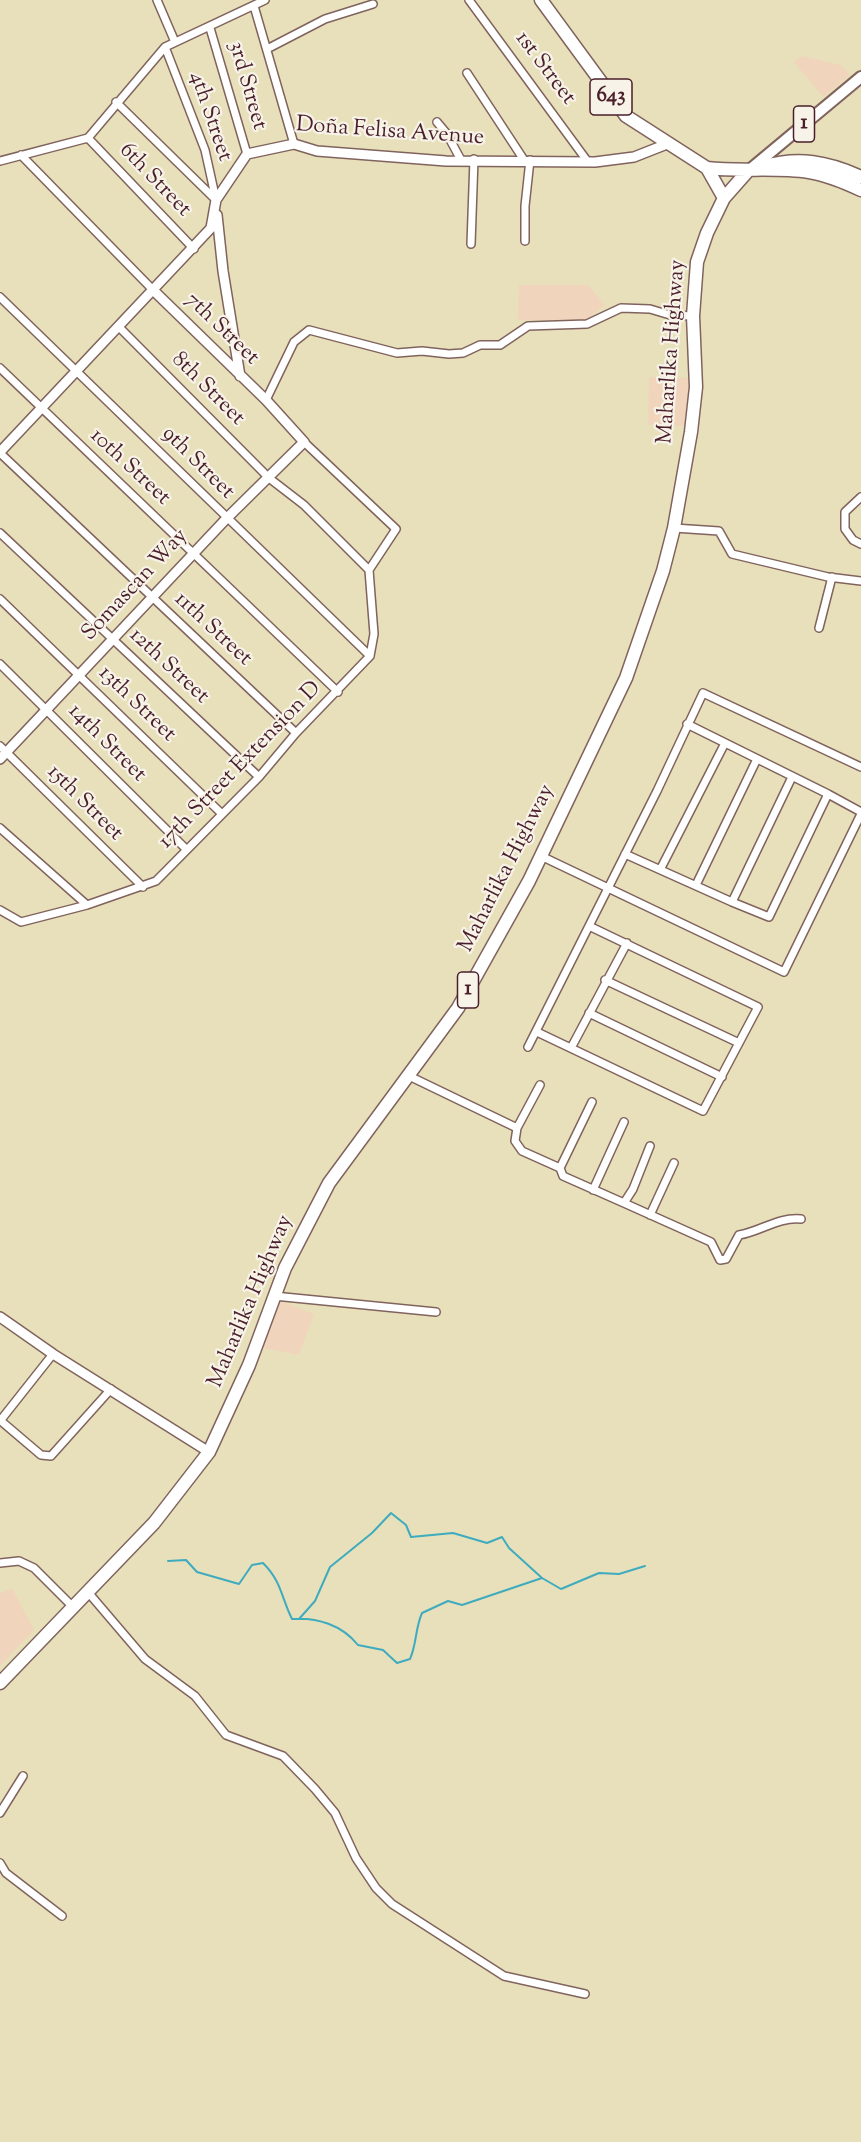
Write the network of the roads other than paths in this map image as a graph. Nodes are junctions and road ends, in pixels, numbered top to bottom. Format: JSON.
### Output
{"nodes":[{"id":1,"x":158,"y":0,"type":"edge"},
{"id":2,"x":265,"y":0,"type":"edge"},
{"id":3,"x":469,"y":0,"type":"edge"},
{"id":4,"x":541,"y":0,"type":"edge"},
{"id":5,"x":373,"y":4,"type":"dead end"},
{"id":6,"x":254,"y":6,"type":"junction"},
{"id":7,"x":210,"y":28,"type":"junction"},
{"id":8,"x":176,"y":42,"type":"junction"},
{"id":9,"x":165,"y":47,"type":"junction"},
{"id":10,"x":267,"y":49,"type":"junction"},
{"id":11,"x":467,"y":73,"type":"dead end"},
{"id":12,"x":861,"y":77,"type":"edge"},
{"id":13,"x":116,"y":102,"type":"junction"},
{"id":14,"x":437,"y":122,"type":"dead end"},
{"id":15,"x":88,"y":138,"type":"junction"},
{"id":16,"x":294,"y":144,"type":"junction"},
{"id":17,"x":667,"y":144,"type":"junction"},
{"id":18,"x":247,"y":154,"type":"junction"},
{"id":19,"x":21,"y":155,"type":"junction"},
{"id":20,"x":474,"y":159,"type":"junction"},
{"id":21,"x":461,"y":160,"type":"junction"},
{"id":22,"x":527,"y":160,"type":"junction"},
{"id":23,"x":0,"y":161,"type":"edge"},
{"id":24,"x":588,"y":162,"type":"junction"},
{"id":25,"x":707,"y":168,"type":"junction"},
{"id":26,"x":747,"y":172,"type":"junction"},
{"id":27,"x":861,"y":177,"type":"edge"},
{"id":28,"x":861,"y":190,"type":"edge"},
{"id":29,"x":724,"y":198,"type":"junction"},
{"id":30,"x":216,"y":200,"type":"junction"},
{"id":31,"x":525,"y":241,"type":"dead end"},
{"id":32,"x":471,"y":244,"type":"dead end"},
{"id":33,"x":194,"y":249,"type":"junction"},
{"id":34,"x":153,"y":290,"type":"junction"},
{"id":35,"x":0,"y":297,"type":"edge"},
{"id":36,"x":693,"y":316,"type":"junction"},
{"id":37,"x":120,"y":328,"type":"junction"},
{"id":38,"x":0,"y":368,"type":"edge"},
{"id":39,"x":76,"y":371,"type":"junction"},
{"id":40,"x":240,"y":376,"type":"junction"},
{"id":41,"x":266,"y":400,"type":"junction"},
{"id":42,"x":40,"y":409,"type":"junction"},
{"id":43,"x":304,"y":442,"type":"junction"},
{"id":44,"x":0,"y":452,"type":"edge"},
{"id":45,"x":269,"y":478,"type":"junction"},
{"id":46,"x":861,"y":497,"type":"edge"},
{"id":47,"x":226,"y":519,"type":"junction"},
{"id":48,"x":674,"y":528,"type":"junction"},
{"id":49,"x":0,"y":533,"type":"edge"},
{"id":50,"x":861,"y":544,"type":"edge"},
{"id":51,"x":194,"y":553,"type":"junction"},
{"id":52,"x":369,"y":570,"type":"junction"},
{"id":53,"x":832,"y":577,"type":"junction"},
{"id":54,"x":861,"y":581,"type":"edge"},
{"id":55,"x":152,"y":598,"type":"junction"},
{"id":56,"x":0,"y":599,"type":"edge"},
{"id":57,"x":819,"y":628,"type":"dead end"},
{"id":58,"x":112,"y":640,"type":"junction"},
{"id":59,"x":370,"y":656,"type":"junction"},
{"id":60,"x":0,"y":664,"type":"edge"},
{"id":61,"x":79,"y":675,"type":"junction"},
{"id":62,"x":338,"y":692,"type":"junction"},
{"id":63,"x":46,"y":709,"type":"junction"},
{"id":64,"x":687,"y":724,"type":"junction"},
{"id":65,"x":296,"y":733,"type":"junction"},
{"id":66,"x":725,"y":742,"type":"junction"},
{"id":67,"x":2,"y":753,"type":"edge"},
{"id":68,"x":757,"y":759,"type":"junction"},
{"id":69,"x":861,"y":767,"type":"edge"},
{"id":70,"x":259,"y":777,"type":"junction"},
{"id":71,"x":792,"y":777,"type":"junction"},
{"id":72,"x":828,"y":794,"type":"junction"},
{"id":73,"x":221,"y":813,"type":"junction"},
{"id":74,"x":861,"y":813,"type":"edge"},
{"id":75,"x":0,"y":828,"type":"edge"},
{"id":76,"x":186,"y":849,"type":"junction"},
{"id":77,"x":626,"y":854,"type":"junction"},
{"id":78,"x":541,"y":856,"type":"junction"},
{"id":79,"x":661,"y":868,"type":"junction"},
{"id":80,"x":696,"y":885,"type":"junction"},
{"id":81,"x":142,"y":887,"type":"junction"},
{"id":82,"x":607,"y":887,"type":"junction"},
{"id":83,"x":732,"y":902,"type":"junction"},
{"id":84,"x":87,"y":905,"type":"junction"},
{"id":85,"x":1,"y":912,"type":"edge"},
{"id":86,"x":589,"y":926,"type":"junction"},
{"id":87,"x":627,"y":943,"type":"junction"},
{"id":88,"x":605,"y":980,"type":"junction"},
{"id":89,"x":589,"y":1012,"type":"junction"},
{"id":90,"x":537,"y":1032,"type":"junction"},
{"id":91,"x":739,"y":1043,"type":"junction"},
{"id":92,"x":528,"y":1047,"type":"dead end"},
{"id":93,"x":571,"y":1048,"type":"junction"},
{"id":94,"x":407,"y":1075,"type":"junction"},
{"id":95,"x":722,"y":1077,"type":"junction"},
{"id":96,"x":540,"y":1086,"type":"dead end"},
{"id":97,"x":592,"y":1102,"type":"dead end"},
{"id":98,"x":624,"y":1122,"type":"dead end"},
{"id":99,"x":517,"y":1128,"type":"junction"},
{"id":100,"x":650,"y":1146,"type":"dead end"},
{"id":101,"x":674,"y":1163,"type":"dead end"},
{"id":102,"x":560,"y":1168,"type":"junction"},
{"id":103,"x":593,"y":1190,"type":"junction"},
{"id":104,"x":624,"y":1203,"type":"junction"},
{"id":105,"x":650,"y":1215,"type":"junction"},
{"id":106,"x":801,"y":1219,"type":"dead end"},
{"id":107,"x":274,"y":1296,"type":"junction"},
{"id":108,"x":436,"y":1312,"type":"dead end"},
{"id":109,"x":2,"y":1321,"type":"edge"},
{"id":110,"x":52,"y":1354,"type":"junction"},
{"id":111,"x":111,"y":1389,"type":"junction"},
{"id":112,"x":1,"y":1421,"type":"edge"},
{"id":113,"x":208,"y":1452,"type":"junction"},
{"id":114,"x":0,"y":1563,"type":"edge"},
{"id":115,"x":87,"y":1591,"type":"junction"},
{"id":116,"x":72,"y":1606,"type":"junction"},
{"id":117,"x":0,"y":1683,"type":"edge"},
{"id":118,"x":23,"y":1776,"type":"dead end"},
{"id":119,"x":0,"y":1813,"type":"edge"},
{"id":120,"x":0,"y":1863,"type":"edge"},
{"id":121,"x":62,"y":1916,"type":"dead end"},
{"id":122,"x":585,"y":1994,"type":"dead end"}],
"edges":[{"from":1,"to":8,"type":"street"},
{"from":2,"to":6,"type":"street"},
{"from":3,"to":24,"type":"street","name":"1st Street"},
{"from":4,"to":17,"type":"highway","number":"643"},
{"from":5,"to":10,"type":"street"},
{"from":6,"to":7,"type":"street"},
{"from":6,"to":10,"type":"street"},
{"from":7,"to":8,"type":"street"},
{"from":7,"to":18,"type":"street","name":"3rd Street"},
{"from":8,"to":9,"type":"street"},
{"from":9,"to":13,"type":"street"},
{"from":9,"to":30,"type":"street","name":"4th Street"},
{"from":10,"to":16,"type":"street"},
{"from":11,"to":22,"type":"street"},
{"from":12,"to":26,"type":"main road","number":"1"},
{"from":13,"to":15,"type":"street"},
{"from":13,"to":30,"type":"street"},
{"from":14,"to":21,"type":"street"},
{"from":15,"to":19,"type":"street"},
{"from":15,"to":33,"type":"street","name":"6th Street"},
{"from":16,"to":18,"type":"street","name":"Doña Felisa Avenue"},
{"from":16,"to":21,"type":"street","name":"Doña Felisa Avenue"},
{"from":17,"to":24,"type":"street","name":"Doña Felisa Avenue"},
{"from":17,"to":25,"type":"highway","number":"643"},
{"from":18,"to":30,"type":"street"},
{"from":19,"to":23,"type":"street"},
{"from":19,"to":34,"type":"street","name":"7th Street"},
{"from":20,"to":21,"type":"street","name":"Doña Felisa Avenue"},
{"from":20,"to":22,"type":"street","name":"Doña Felisa Avenue"},
{"from":20,"to":32,"type":"street"},
{"from":22,"to":24,"type":"street","name":"Doña Felisa Avenue"},
{"from":22,"to":31,"type":"street"},
{"from":25,"to":26,"type":"highway","number":"643"},
{"from":25,"to":29,"type":"highway","number":"643"},
{"from":26,"to":27,"type":"highway"},
{"from":26,"to":28,"type":"highway"},
{"from":26,"to":29,"type":"highway","name":"Maharlika Highway","number":"1"},
{"from":29,"to":36,"type":"highway","name":"Maharlika Highway","number":"1"},
{"from":30,"to":33,"type":"street"},
{"from":30,"to":40,"type":"street"},
{"from":33,"to":34,"type":"street"},
{"from":34,"to":37,"type":"street"},
{"from":34,"to":40,"type":"street","name":"7th Street"},
{"from":35,"to":39,"type":"street","name":"9th Street"},
{"from":36,"to":41,"type":"street"},
{"from":36,"to":48,"type":"highway","name":"Maharlika Highway","number":"1"},
{"from":37,"to":39,"type":"street"},
{"from":37,"to":45,"type":"street","name":"8th Street"},
{"from":38,"to":42,"type":"street","name":"10th Street"},
{"from":39,"to":42,"type":"street"},
{"from":39,"to":47,"type":"street","name":"9th Street"},
{"from":40,"to":41,"type":"street","name":"7th Street"},
{"from":41,"to":43,"type":"street","name":"7th Street"},
{"from":42,"to":44,"type":"street"},
{"from":42,"to":51,"type":"street","name":"10th Street"},
{"from":43,"to":45,"type":"street","name":"Somascan Way"},
{"from":43,"to":52,"type":"street","name":"7th Street"},
{"from":44,"to":55,"type":"street","name":"11th Street"},
{"from":45,"to":47,"type":"street","name":"Somascan Way"},
{"from":45,"to":52,"type":"street","name":"8th Street"},
{"from":46,"to":50,"type":"street"},
{"from":47,"to":51,"type":"street","name":"Somascan Way"},
{"from":47,"to":59,"type":"street","name":"9th Street"},
{"from":48,"to":53,"type":"street"},
{"from":48,"to":78,"type":"highway","name":"Maharlika Highway","number":"1"},
{"from":49,"to":58,"type":"street","name":"12th Street"},
{"from":51,"to":55,"type":"street","name":"Somascan Way"},
{"from":51,"to":62,"type":"street","name":"10th Street"},
{"from":52,"to":59,"type":"street"},
{"from":53,"to":54,"type":"street"},
{"from":53,"to":57,"type":"street"},
{"from":55,"to":58,"type":"street","name":"Somascan Way"},
{"from":55,"to":65,"type":"street","name":"11th Street"},
{"from":56,"to":61,"type":"street","name":"13th Street"},
{"from":58,"to":61,"type":"street","name":"Somascan Way"},
{"from":58,"to":70,"type":"street","name":"12th Street"},
{"from":59,"to":62,"type":"street","name":"17th Street Extension D"},
{"from":60,"to":63,"type":"street","name":"14th Street"},
{"from":61,"to":63,"type":"street","name":"Somascan Way"},
{"from":61,"to":73,"type":"street","name":"13th Street"},
{"from":62,"to":65,"type":"street","name":"17th Street Extension D"},
{"from":63,"to":67,"type":"street","name":"Somascan Way"},
{"from":63,"to":76,"type":"street","name":"14th Street"},
{"from":64,"to":66,"type":"street"},
{"from":64,"to":69,"type":"street"},
{"from":64,"to":77,"type":"street"},
{"from":65,"to":70,"type":"street","name":"17th Street Extension D"},
{"from":66,"to":68,"type":"street"},
{"from":66,"to":79,"type":"street"},
{"from":67,"to":81,"type":"street","name":"15th Street"},
{"from":68,"to":71,"type":"street"},
{"from":68,"to":80,"type":"street"},
{"from":70,"to":73,"type":"street","name":"17th Street Extension D"},
{"from":71,"to":72,"type":"street"},
{"from":71,"to":83,"type":"street"},
{"from":72,"to":74,"type":"street"},
{"from":72,"to":83,"type":"street"},
{"from":73,"to":76,"type":"street","name":"17th Street Extension D"},
{"from":74,"to":82,"type":"street"},
{"from":75,"to":84,"type":"street"},
{"from":76,"to":81,"type":"street","name":"17th Street Extension D"},
{"from":77,"to":79,"type":"street"},
{"from":77,"to":82,"type":"street"},
{"from":78,"to":82,"type":"street"},
{"from":78,"to":94,"type":"highway","name":"Maharlika Highway","number":"1"},
{"from":79,"to":80,"type":"street"},
{"from":80,"to":83,"type":"street"},
{"from":81,"to":84,"type":"street","name":"17th Street Extension D"},
{"from":82,"to":86,"type":"street"},
{"from":84,"to":85,"type":"street","name":"17th Street Extension D"},
{"from":86,"to":87,"type":"street"},
{"from":86,"to":90,"type":"street"},
{"from":87,"to":88,"type":"street"},
{"from":87,"to":91,"type":"street"},
{"from":88,"to":89,"type":"street"},
{"from":88,"to":91,"type":"street"},
{"from":89,"to":93,"type":"street"},
{"from":89,"to":95,"type":"street"},
{"from":90,"to":92,"type":"street"},
{"from":90,"to":93,"type":"street"},
{"from":91,"to":95,"type":"street"},
{"from":93,"to":95,"type":"street"},
{"from":94,"to":99,"type":"street"},
{"from":94,"to":107,"type":"highway","name":"Maharlika Highway","number":"1"},
{"from":96,"to":99,"type":"street"},
{"from":97,"to":102,"type":"street"},
{"from":98,"to":103,"type":"street"},
{"from":99,"to":102,"type":"street"},
{"from":100,"to":104,"type":"street"},
{"from":101,"to":105,"type":"street"},
{"from":102,"to":103,"type":"street"},
{"from":103,"to":104,"type":"street"},
{"from":104,"to":105,"type":"street"},
{"from":105,"to":106,"type":"street"},
{"from":107,"to":108,"type":"street"},
{"from":107,"to":113,"type":"highway","name":"Maharlika Highway","number":"1"},
{"from":109,"to":110,"type":"street"},
{"from":110,"to":111,"type":"street"},
{"from":110,"to":112,"type":"street"},
{"from":111,"to":112,"type":"street"},
{"from":111,"to":113,"type":"street"},
{"from":113,"to":115,"type":"highway","name":"Maharlika Highway","number":"1"},
{"from":114,"to":116,"type":"street"},
{"from":115,"to":116,"type":"highway","name":"Maharlika Highway","number":"1"},
{"from":115,"to":122,"type":"street"},
{"from":116,"to":117,"type":"highway","name":"Maharlika Highway","number":"1"},
{"from":118,"to":119,"type":"street"},
{"from":120,"to":121,"type":"street"}]}
